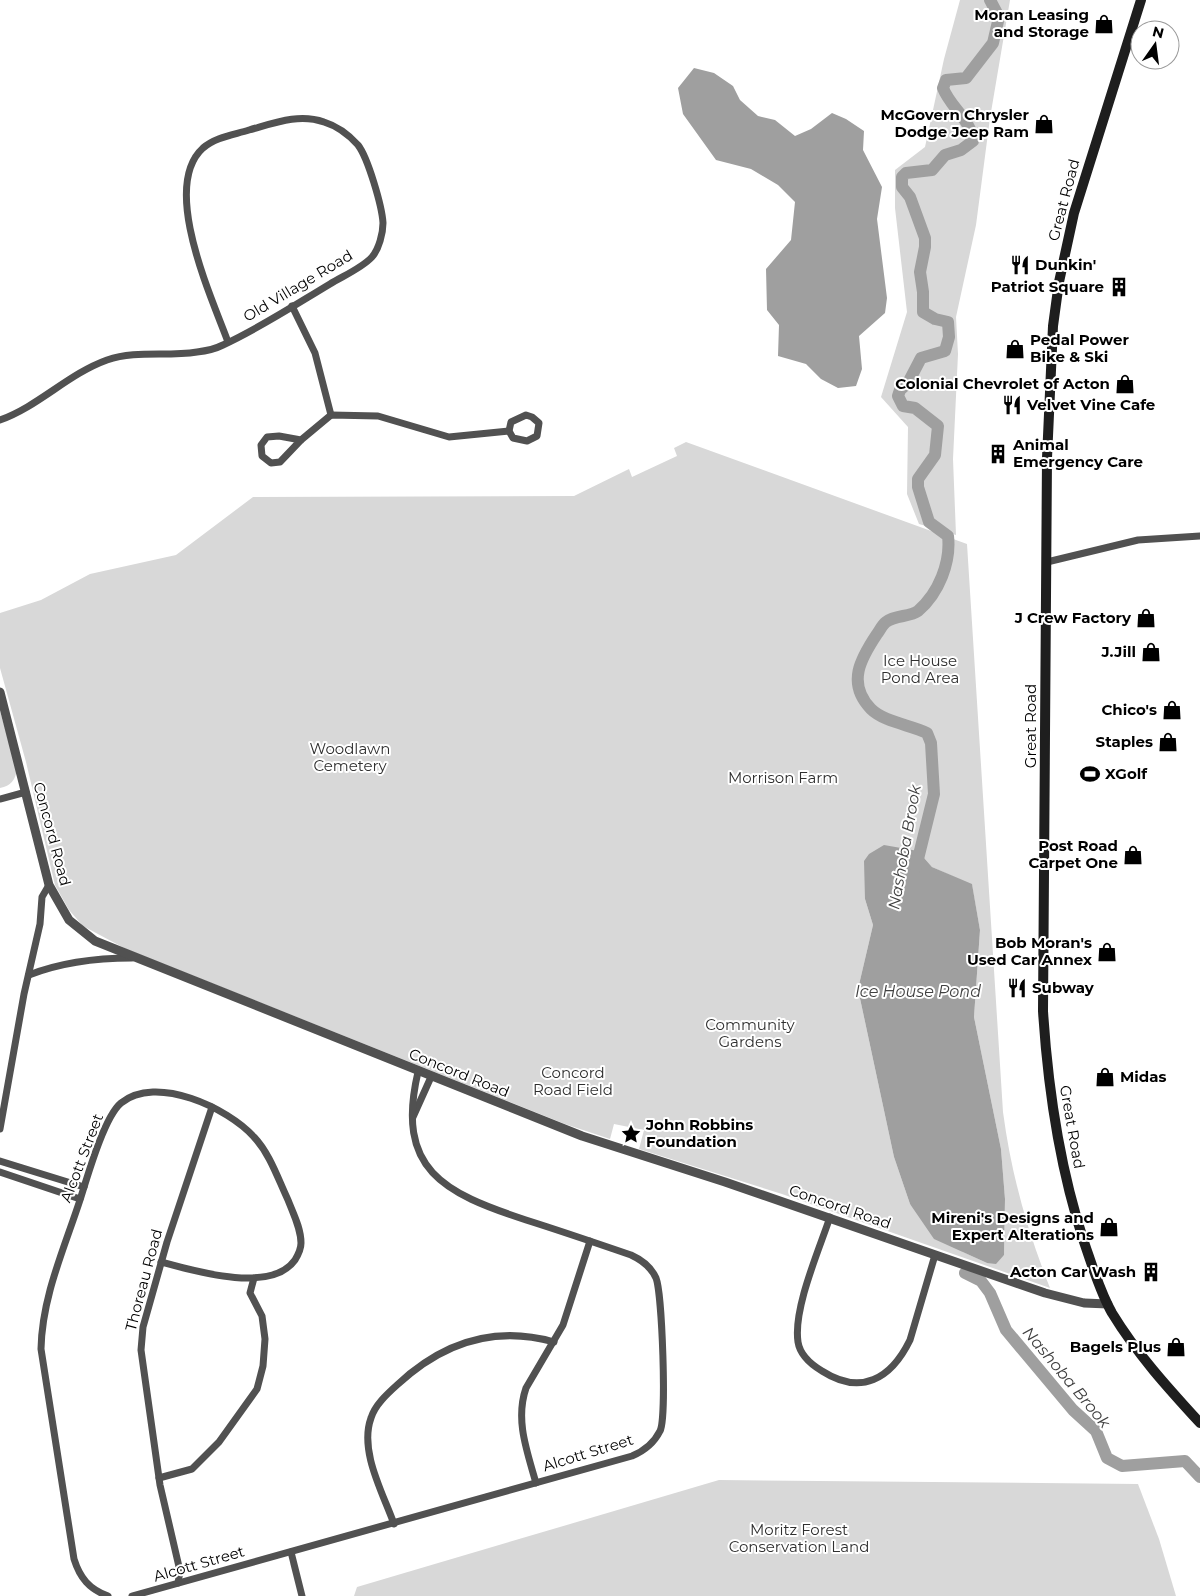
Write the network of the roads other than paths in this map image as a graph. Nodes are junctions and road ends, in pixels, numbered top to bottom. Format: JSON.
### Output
{"nodes":[{"id":1,"x":1141,"y":0,"type":"edge"},
{"id":2,"x":292,"y":306,"type":"junction"},
{"id":3,"x":228,"y":342,"type":"junction"},
{"id":4,"x":331,"y":415,"type":"junction"},
{"id":5,"x":0,"y":420,"type":"edge"},
{"id":6,"x":508,"y":431,"type":"junction"},
{"id":7,"x":301,"y":440,"type":"junction"},
{"id":8,"x":1200,"y":536,"type":"edge"},
{"id":9,"x":1047,"y":562,"type":"junction"},
{"id":10,"x":0,"y":692,"type":"edge"},
{"id":11,"x":26,"y":792,"type":"junction"},
{"id":12,"x":0,"y":799,"type":"edge"},
{"id":13,"x":49,"y":885,"type":"junction"},
{"id":14,"x":132,"y":958,"type":"junction"},
{"id":15,"x":28,"y":974,"type":"junction"},
{"id":16,"x":418,"y":1072,"type":"junction"},
{"id":17,"x":431,"y":1077,"type":"junction"},
{"id":18,"x":212,"y":1107,"type":"junction"},
{"id":19,"x":412,"y":1125,"type":"junction"},
{"id":20,"x":0,"y":1129,"type":"edge"},
{"id":21,"x":0,"y":1161,"type":"edge"},
{"id":22,"x":0,"y":1172,"type":"edge"},
{"id":23,"x":84,"y":1187,"type":"junction"},
{"id":24,"x":80,"y":1199,"type":"junction"},
{"id":25,"x":830,"y":1218,"type":"junction"},
{"id":26,"x":590,"y":1241,"type":"junction"},
{"id":27,"x":935,"y":1255,"type":"junction"},
{"id":28,"x":161,"y":1262,"type":"junction"},
{"id":29,"x":254,"y":1278,"type":"junction"},
{"id":30,"x":1108,"y":1304,"type":"junction"},
{"id":31,"x":554,"y":1342,"type":"junction"},
{"id":32,"x":1200,"y":1423,"type":"edge"},
{"id":33,"x":159,"y":1478,"type":"junction"},
{"id":34,"x":536,"y":1482,"type":"junction"},
{"id":35,"x":394,"y":1524,"type":"junction"},
{"id":36,"x":291,"y":1552,"type":"junction"},
{"id":37,"x":178,"y":1583,"type":"junction"},
{"id":38,"x":108,"y":1596,"type":"edge"},
{"id":39,"x":132,"y":1596,"type":"edge"},
{"id":40,"x":302,"y":1596,"type":"edge"}],
"edges":[{"from":1,"to":9,"type":"main road","name":"Great Road"},
{"from":2,"to":3,"type":"street","name":"Old Village Road"},
{"from":2,"to":3,"type":"street","name":"Old Village Road"},
{"from":2,"to":4,"type":"street"},
{"from":3,"to":5,"type":"street","name":"Old Village Road"},
{"from":4,"to":6,"type":"street"},
{"from":4,"to":7,"type":"street"},
{"from":6,"to":6,"type":"street"},
{"from":7,"to":7,"type":"street"},
{"from":8,"to":9,"type":"street"},
{"from":9,"to":30,"type":"main road","name":"Great Road"},
{"from":10,"to":11,"type":"street","name":"Concord Road"},
{"from":11,"to":12,"type":"street"},
{"from":11,"to":13,"type":"street","name":"Concord Road"},
{"from":13,"to":14,"type":"street","name":"Concord Road"},
{"from":13,"to":15,"type":"street"},
{"from":14,"to":15,"type":"street"},
{"from":14,"to":16,"type":"street","name":"Concord Road"},
{"from":15,"to":20,"type":"street"},
{"from":16,"to":17,"type":"street","name":"Concord Road"},
{"from":16,"to":19,"type":"street","name":"Alcott Street"},
{"from":17,"to":19,"type":"street"},
{"from":17,"to":25,"type":"street","name":"Concord Road"},
{"from":18,"to":23,"type":"street","name":"Alcott Street"},
{"from":18,"to":28,"type":"street","name":"Thoreau Road"},
{"from":18,"to":29,"type":"street","name":"Alcott Street"},
{"from":19,"to":26,"type":"street","name":"Alcott Street"},
{"from":21,"to":23,"type":"street"},
{"from":22,"to":24,"type":"street"},
{"from":23,"to":24,"type":"street","name":"Alcott Street"},
{"from":24,"to":38,"type":"street","name":"Alcott Street"},
{"from":25,"to":27,"type":"street","name":"Concord Road"},
{"from":25,"to":27,"type":"street"},
{"from":26,"to":31,"type":"street"},
{"from":26,"to":34,"type":"street","name":"Alcott Street"},
{"from":27,"to":30,"type":"street","name":"Concord Road"},
{"from":28,"to":29,"type":"street","name":"Alcott Street"},
{"from":28,"to":33,"type":"street","name":"Thoreau Road"},
{"from":29,"to":33,"type":"street"},
{"from":30,"to":32,"type":"main road","name":"Great Road"},
{"from":31,"to":34,"type":"street"},
{"from":31,"to":35,"type":"street"},
{"from":33,"to":37,"type":"street","name":"Thoreau Road"},
{"from":34,"to":35,"type":"street","name":"Alcott Street"},
{"from":35,"to":36,"type":"street","name":"Alcott Street"},
{"from":36,"to":37,"type":"street","name":"Alcott Street"},
{"from":36,"to":40,"type":"street"},
{"from":37,"to":39,"type":"street","name":"Alcott Street"}]}
